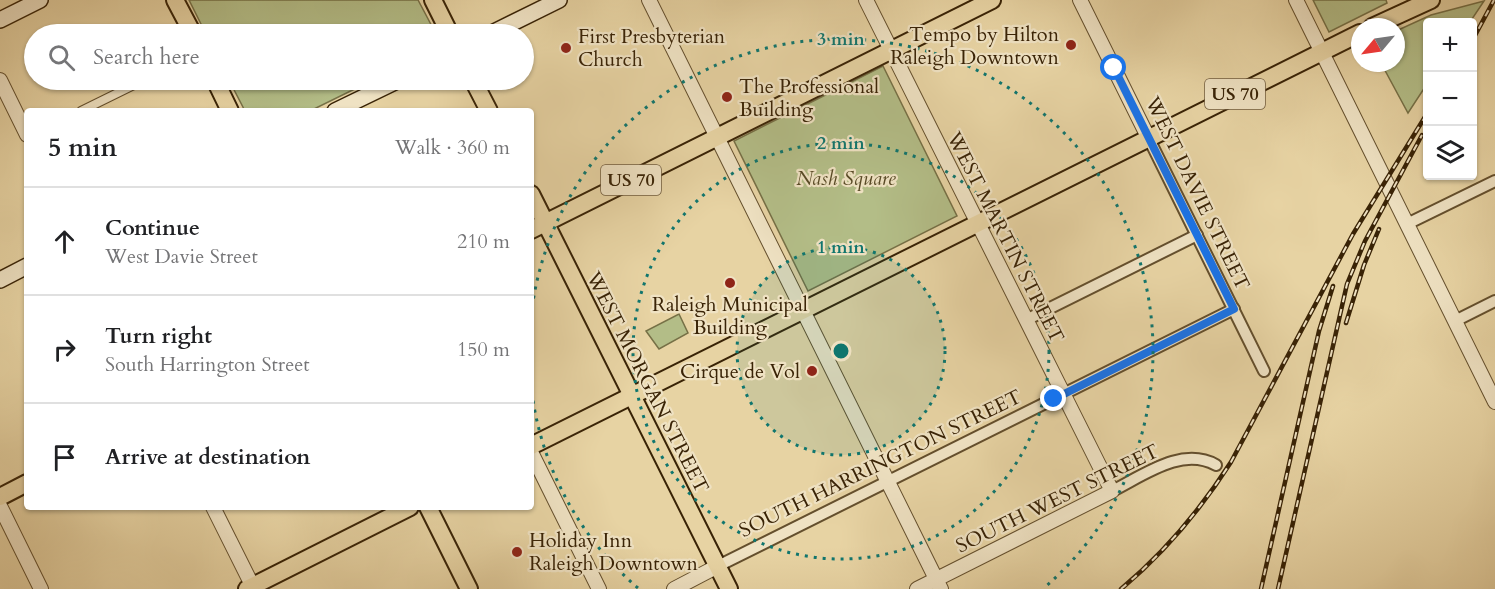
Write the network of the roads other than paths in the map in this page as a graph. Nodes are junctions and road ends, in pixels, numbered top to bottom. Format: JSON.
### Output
{"nodes":[{"id":1,"x":40,"y":0,"type":"edge"},
{"id":2,"x":175,"y":0,"type":"edge"},
{"id":3,"x":433,"y":0,"type":"edge"},
{"id":4,"x":559,"y":0,"type":"edge"},
{"id":5,"x":649,"y":0,"type":"edge"},
{"id":6,"x":866,"y":0,"type":"edge"},
{"id":7,"x":992,"y":0,"type":"edge"},
{"id":8,"x":1080,"y":0,"type":"edge"},
{"id":9,"x":1296,"y":0,"type":"edge"},
{"id":10,"x":1431,"y":0,"type":"edge"},
{"id":11,"x":1392,"y":18,"type":"edge"},
{"id":12,"x":0,"y":20,"type":"edge"},
{"id":13,"x":188,"y":24,"type":"edge"},
{"id":14,"x":445,"y":24,"type":"edge"},
{"id":15,"x":510,"y":24,"type":"edge"},
{"id":16,"x":1351,"y":37,"type":"edge"},
{"id":17,"x":891,"y":51,"type":"junction"},
{"id":18,"x":1322,"y":51,"type":"junction"},
{"id":19,"x":0,"y":80,"type":"edge"},
{"id":20,"x":124,"y":90,"type":"edge"},
{"id":21,"x":220,"y":90,"type":"edge"},
{"id":22,"x":383,"y":90,"type":"edge"},
{"id":23,"x":478,"y":90,"type":"edge"},
{"id":24,"x":358,"y":106,"type":"edge"},
{"id":25,"x":87,"y":108,"type":"edge"},
{"id":26,"x":229,"y":108,"type":"edge"},
{"id":27,"x":487,"y":108,"type":"edge"},
{"id":28,"x":24,"y":129,"type":"edge"},
{"id":29,"x":717,"y":137,"type":"junction"},
{"id":30,"x":1148,"y":137,"type":"junction"},
{"id":31,"x":1495,"y":181,"type":"edge"},
{"id":32,"x":534,"y":208,"type":"edge"},
{"id":33,"x":977,"y":222,"type":"junction"},
{"id":34,"x":1407,"y":224,"type":"junction"},
{"id":35,"x":538,"y":226,"type":"edge"},
{"id":36,"x":1197,"y":235,"type":"junction"},
{"id":37,"x":24,"y":268,"type":"edge"},
{"id":38,"x":0,"y":280,"type":"edge"},
{"id":39,"x":1495,"y":301,"type":"edge"},
{"id":40,"x":804,"y":309,"type":"junction"},
{"id":41,"x":1234,"y":309,"type":"junction"},
{"id":42,"x":1026,"y":320,"type":"junction"},
{"id":43,"x":1455,"y":321,"type":"junction"},
{"id":44,"x":1264,"y":371,"type":"dead end"},
{"id":45,"x":632,"y":394,"type":"junction"},
{"id":46,"x":1063,"y":394,"type":"junction"},
{"id":47,"x":1495,"y":402,"type":"edge"},
{"id":48,"x":534,"y":444,"type":"edge"},
{"id":49,"x":534,"y":458,"type":"edge"},
{"id":50,"x":1216,"y":465,"type":"dead end"},
{"id":51,"x":889,"y":481,"type":"junction"},
{"id":52,"x":24,"y":485,"type":"edge"},
{"id":53,"x":1112,"y":491,"type":"junction"},
{"id":54,"x":0,"y":497,"type":"edge"},
{"id":55,"x":0,"y":506,"type":"edge"},
{"id":56,"x":214,"y":510,"type":"edge"},
{"id":57,"x":404,"y":510,"type":"edge"},
{"id":58,"x":430,"y":510,"type":"edge"},
{"id":59,"x":718,"y":566,"type":"junction"},
{"id":60,"x":939,"y":584,"type":"edge"},
{"id":61,"x":251,"y":588,"type":"edge"},
{"id":62,"x":41,"y":589,"type":"edge"},
{"id":63,"x":469,"y":589,"type":"edge"},
{"id":64,"x":599,"y":589,"type":"edge"},
{"id":65,"x":674,"y":589,"type":"edge"},
{"id":66,"x":729,"y":589,"type":"edge"},
{"id":67,"x":917,"y":589,"type":"edge"}],
"edges":[{"from":1,"to":12,"type":"main road"},
{"from":2,"to":13,"type":"main road"},
{"from":3,"to":14,"type":"main road"},
{"from":4,"to":15,"type":"main road"},
{"from":5,"to":29,"type":"street"},
{"from":6,"to":17,"type":"street","name":"WEST MARTIN STREET"},
{"from":7,"to":17,"type":"main road","number":"US 70"},
{"from":8,"to":30,"type":"street","name":"WEST DAVIE STREET"},
{"from":9,"to":18,"type":"street"},
{"from":10,"to":11,"type":"main road"},
{"from":16,"to":18,"type":"main road","number":"US 70"},
{"from":17,"to":29,"type":"main road","number":"US 70"},
{"from":17,"to":33,"type":"street","name":"WEST MARTIN STREET"},
{"from":18,"to":30,"type":"main road","number":"US 70"},
{"from":18,"to":34,"type":"street"},
{"from":19,"to":28,"type":"street"},
{"from":20,"to":25,"type":"street"},
{"from":21,"to":26,"type":"main road"},
{"from":22,"to":24,"type":"main road"},
{"from":23,"to":27,"type":"main road"},
{"from":29,"to":35,"type":"main road","number":"US 70"},
{"from":29,"to":40,"type":"street"},
{"from":30,"to":33,"type":"main road","number":"US 70"},
{"from":30,"to":36,"type":"street","name":"WEST DAVIE STREET"},
{"from":31,"to":34,"type":"street"},
{"from":32,"to":35,"type":"main road","name":"WEST MORGAN STREET"},
{"from":33,"to":40,"type":"main road","number":"US 70"},
{"from":33,"to":42,"type":"street","name":"WEST MARTIN STREET"},
{"from":34,"to":43,"type":"street"},
{"from":35,"to":45,"type":"main road","name":"WEST MORGAN STREET"},
{"from":36,"to":41,"type":"street","name":"WEST DAVIE STREET"},
{"from":36,"to":42,"type":"street"},
{"from":37,"to":38,"type":"main road"},
{"from":39,"to":43,"type":"street"},
{"from":40,"to":45,"type":"main road","number":"US 70"},
{"from":40,"to":51,"type":"street"},
{"from":41,"to":44,"type":"street","name":"WEST DAVIE STREET"},
{"from":41,"to":46,"type":"street","name":"SOUTH HARRINGTON STREET"},
{"from":42,"to":46,"type":"street","name":"WEST MARTIN STREET"},
{"from":43,"to":47,"type":"street"},
{"from":45,"to":48,"type":"main road","number":"US 70"},
{"from":45,"to":59,"type":"main road","name":"WEST MORGAN STREET"},
{"from":46,"to":51,"type":"street","name":"SOUTH HARRINGTON STREET"},
{"from":46,"to":53,"type":"street","name":"WEST MARTIN STREET"},
{"from":49,"to":64,"type":"street"},
{"from":50,"to":53,"type":"street","name":"SOUTH WEST STREET"},
{"from":51,"to":59,"type":"street","name":"SOUTH HARRINGTON STREET"},
{"from":51,"to":60,"type":"street"},
{"from":52,"to":54,"type":"main road"},
{"from":53,"to":60,"type":"street","name":"SOUTH WEST STREET"},
{"from":55,"to":62,"type":"street"},
{"from":56,"to":61,"type":"street"},
{"from":57,"to":61,"type":"main road"},
{"from":58,"to":63,"type":"main road"},
{"from":59,"to":65,"type":"street","name":"SOUTH HARRINGTON STREET"},
{"from":59,"to":66,"type":"main road","name":"WEST MORGAN STREET"},
{"from":60,"to":67,"type":"street","name":"SOUTH WEST STREET"}]}
